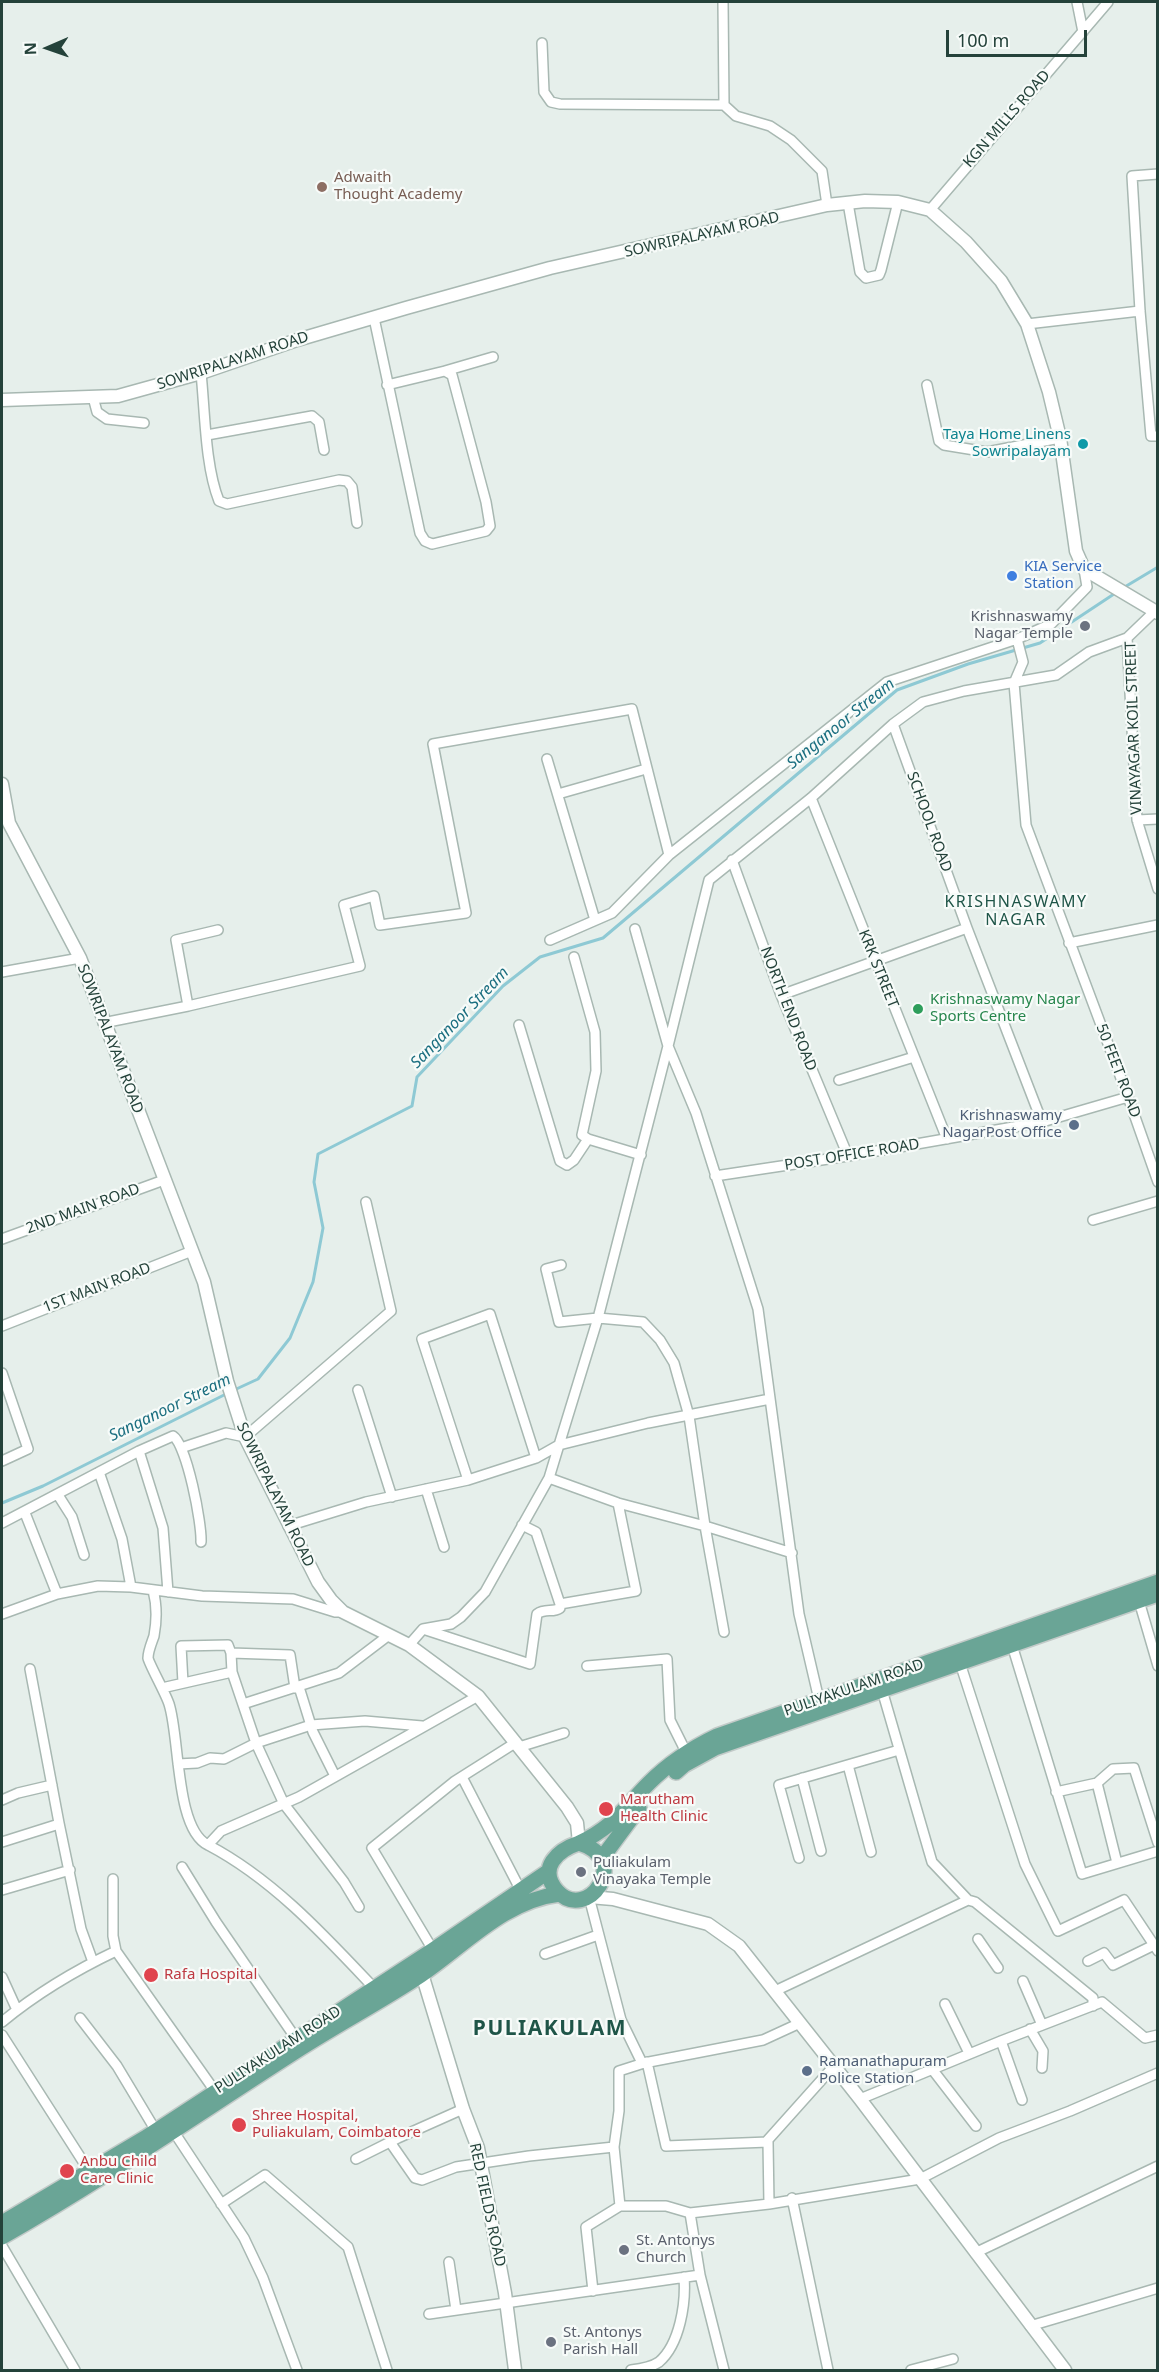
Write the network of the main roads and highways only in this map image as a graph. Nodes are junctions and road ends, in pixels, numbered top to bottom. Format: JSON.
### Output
{"nodes":[{"id":1,"x":1158,"y":1582,"type":"edge"},
{"id":2,"x":1158,"y":1594,"type":"edge"},
{"id":3,"x":821,"y":1706,"type":"junction"},
{"id":4,"x":579,"y":1843,"type":"junction"},
{"id":5,"x":602,"y":1858,"type":"junction"},
{"id":6,"x":549,"y":1871,"type":"junction"},
{"id":7,"x":560,"y":1894,"type":"junction"},
{"id":8,"x":436,"y":1956,"type":"junction"},
{"id":9,"x":299,"y":2043,"type":"junction"},
{"id":10,"x":93,"y":2177,"type":"junction"},
{"id":11,"x":2,"y":2223,"type":"edge"},
{"id":12,"x":2,"y":2236,"type":"edge"}],
"edges":[{"from":1,"to":3,"type":"main road","name":"PULIYAKULAM ROAD"},
{"from":2,"to":3,"type":"main road","name":"PULIYAKULAM ROAD"},
{"from":3,"to":4,"type":"main road","name":"PULIYAKULAM ROAD"},
{"from":3,"to":5,"type":"main road","name":"PULIYAKULAM ROAD"},
{"from":4,"to":5,"type":"main road"},
{"from":4,"to":6,"type":"main road","name":"PULIYAKULAM ROAD"},
{"from":5,"to":7,"type":"main road"},
{"from":6,"to":7,"type":"main road"},
{"from":6,"to":8,"type":"main road","name":"PULIYAKULAM ROAD"},
{"from":7,"to":8,"type":"main road"},
{"from":8,"to":9,"type":"main road","name":"PULIYAKULAM ROAD"},
{"from":8,"to":9,"type":"main road","name":"PULIYAKULAM ROAD"},
{"from":9,"to":10,"type":"main road","name":"PULIYAKULAM ROAD"},
{"from":10,"to":11,"type":"main road","name":"PULIYAKULAM ROAD"},
{"from":10,"to":12,"type":"main road","name":"PULIYAKULAM ROAD"}]}
